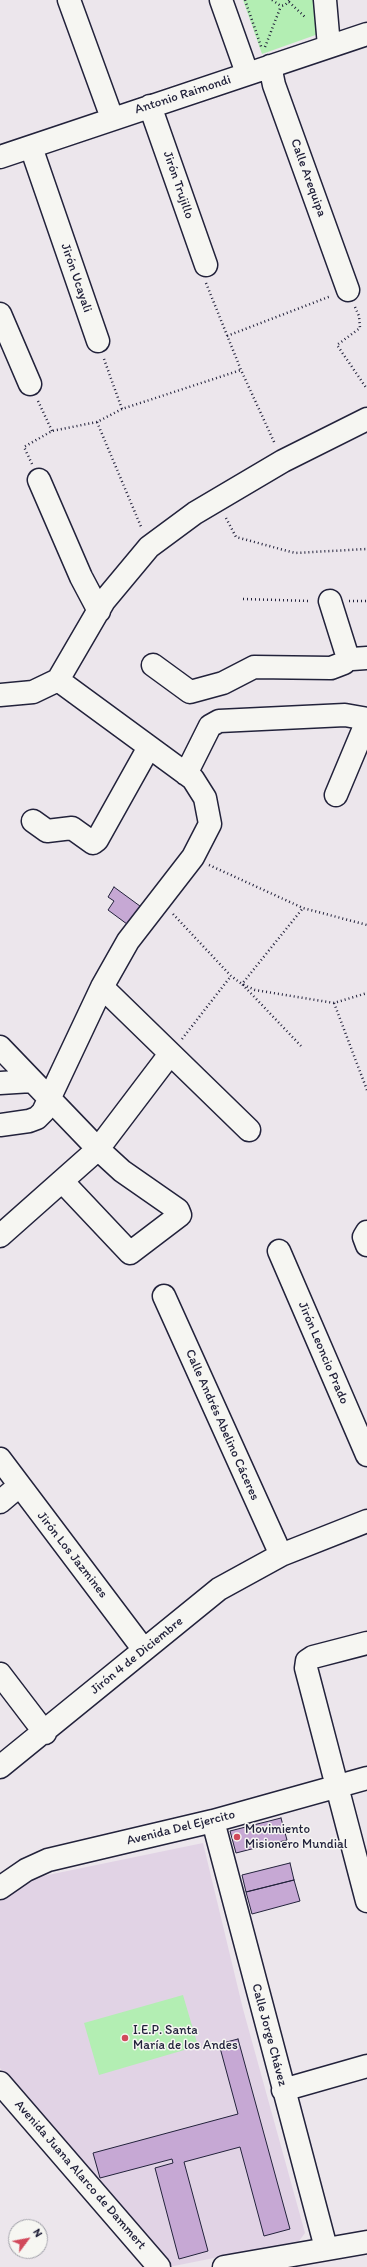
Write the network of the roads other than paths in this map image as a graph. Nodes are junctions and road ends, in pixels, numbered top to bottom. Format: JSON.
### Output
{"nodes":[{"id":1,"x":69,"y":0,"type":"edge"},
{"id":2,"x":221,"y":0,"type":"edge"},
{"id":3,"x":325,"y":0,"type":"edge"},
{"id":4,"x":367,"y":34,"type":"edge"},
{"id":5,"x":329,"y":46,"type":"junction"},
{"id":6,"x":270,"y":66,"type":"junction"},
{"id":7,"x":247,"y":73,"type":"junction"},
{"id":8,"x":150,"y":106,"type":"junction"},
{"id":9,"x":112,"y":118,"type":"junction"},
{"id":10,"x":30,"y":147,"type":"junction"},
{"id":11,"x":0,"y":157,"type":"edge"},
{"id":12,"x":206,"y":265,"type":"road end"},
{"id":13,"x":348,"y":290,"type":"road end"},
{"id":14,"x":0,"y":314,"type":"edge"},
{"id":15,"x":98,"y":342,"type":"road end"},
{"id":16,"x":30,"y":384,"type":"road end"},
{"id":17,"x":367,"y":419,"type":"edge"},
{"id":18,"x":39,"y":480,"type":"dead end"},
{"id":19,"x":330,"y":601,"type":"road end"},
{"id":20,"x":99,"y":611,"type":"junction"},
{"id":21,"x":357,"y":656,"type":"edge"},
{"id":22,"x":153,"y":665,"type":"dead end"},
{"id":23,"x":58,"y":680,"type":"junction"},
{"id":24,"x":0,"y":694,"type":"edge"},
{"id":25,"x":367,"y":720,"type":"edge"},
{"id":26,"x":149,"y":747,"type":"junction"},
{"id":27,"x":186,"y":774,"type":"junction"},
{"id":28,"x":336,"y":796,"type":"dead end"},
{"id":29,"x":33,"y":820,"type":"dead end"},
{"id":30,"x":102,"y":986,"type":"junction"},
{"id":31,"x":0,"y":1047,"type":"edge"},
{"id":32,"x":170,"y":1054,"type":"junction"},
{"id":33,"x":32,"y":1081,"type":"junction"},
{"id":34,"x":0,"y":1083,"type":"edge"},
{"id":35,"x":50,"y":1099,"type":"junction"},
{"id":36,"x":0,"y":1125,"type":"edge"},
{"id":37,"x":249,"y":1130,"type":"dead end"},
{"id":38,"x":98,"y":1149,"type":"junction"},
{"id":39,"x":62,"y":1181,"type":"junction"},
{"id":40,"x":367,"y":1232,"type":"edge"},
{"id":41,"x":0,"y":1236,"type":"edge"},
{"id":42,"x":367,"y":1245,"type":"edge"},
{"id":43,"x":278,"y":1251,"type":"dead end"},
{"id":44,"x":164,"y":1296,"type":"dead end"},
{"id":45,"x":367,"y":1455,"type":"edge"},
{"id":46,"x":0,"y":1459,"type":"edge"},
{"id":47,"x":19,"y":1486,"type":"junction"},
{"id":48,"x":0,"y":1502,"type":"edge"},
{"id":49,"x":367,"y":1521,"type":"edge"},
{"id":50,"x":281,"y":1555,"type":"junction"},
{"id":51,"x":367,"y":1643,"type":"edge"},
{"id":52,"x":144,"y":1650,"type":"junction"},
{"id":53,"x":0,"y":1674,"type":"edge"},
{"id":54,"x":45,"y":1733,"type":"junction"},
{"id":55,"x":0,"y":1767,"type":"edge"},
{"id":56,"x":367,"y":1778,"type":"edge"},
{"id":57,"x":336,"y":1787,"type":"junction"},
{"id":58,"x":213,"y":1821,"type":"junction"},
{"id":59,"x":0,"y":1888,"type":"edge"},
{"id":60,"x":367,"y":1901,"type":"edge"},
{"id":61,"x":367,"y":2066,"type":"edge"},
{"id":62,"x":284,"y":2090,"type":"junction"},
{"id":63,"x":2,"y":2091,"type":"edge"},
{"id":64,"x":367,"y":2242,"type":"edge"},
{"id":65,"x":326,"y":2248,"type":"junction"},
{"id":66,"x":159,"y":2267,"type":"edge"},
{"id":67,"x":224,"y":2267,"type":"edge"}],
"edges":[{"from":1,"to":9,"type":"street"},
{"from":2,"to":7,"type":"street"},
{"from":3,"to":5,"type":"street"},
{"from":4,"to":5,"type":"street","name":"Antonio Raimondi"},
{"from":5,"to":6,"type":"street","name":"Antonio Raimondi"},
{"from":6,"to":7,"type":"street","name":"Antonio Raimondi"},
{"from":6,"to":13,"type":"street","name":"Calle Arequipa"},
{"from":7,"to":8,"type":"street","name":"Antonio Raimondi"},
{"from":8,"to":9,"type":"street","name":"Antonio Raimondi"},
{"from":8,"to":12,"type":"street","name":"Jirón Trujillo"},
{"from":9,"to":10,"type":"street","name":"Antonio Raimondi"},
{"from":10,"to":11,"type":"street","name":"Antonio Raimondi"},
{"from":10,"to":15,"type":"street","name":"Jirón Ucayali"},
{"from":14,"to":16,"type":"street"},
{"from":17,"to":20,"type":"street"},
{"from":18,"to":20,"type":"street"},
{"from":19,"to":21,"type":"street"},
{"from":20,"to":23,"type":"street"},
{"from":21,"to":22,"type":"street"},
{"from":23,"to":24,"type":"street"},
{"from":23,"to":26,"type":"street"},
{"from":25,"to":27,"type":"street"},
{"from":25,"to":28,"type":"street"},
{"from":26,"to":27,"type":"street"},
{"from":26,"to":29,"type":"street"},
{"from":27,"to":30,"type":"street"},
{"from":30,"to":32,"type":"street"},
{"from":30,"to":35,"type":"street"},
{"from":31,"to":33,"type":"street"},
{"from":32,"to":37,"type":"street"},
{"from":32,"to":38,"type":"street"},
{"from":33,"to":34,"type":"street"},
{"from":33,"to":35,"type":"street"},
{"from":35,"to":36,"type":"street"},
{"from":35,"to":38,"type":"street"},
{"from":38,"to":39,"type":"street"},
{"from":38,"to":39,"type":"street"},
{"from":39,"to":41,"type":"street"},
{"from":40,"to":42,"type":"street"},
{"from":43,"to":45,"type":"street","name":"Jirón Leoncio Prado"},
{"from":44,"to":50,"type":"street","name":"Calle Andrés Abelino Cáceres"},
{"from":46,"to":47,"type":"street","name":"Jirón Los Jazmines"},
{"from":47,"to":48,"type":"street"},
{"from":47,"to":52,"type":"street","name":"Jirón Los Jazmines"},
{"from":49,"to":50,"type":"street","name":"Jirón 4 de Diciembre"},
{"from":50,"to":52,"type":"street","name":"Jirón 4 de Diciembre"},
{"from":51,"to":57,"type":"street"},
{"from":52,"to":54,"type":"street","name":"Jirón 4 de Diciembre"},
{"from":53,"to":54,"type":"street"},
{"from":54,"to":55,"type":"street","name":"Jirón 4 de Diciembre"},
{"from":56,"to":57,"type":"street","name":"Avenida Del Ejercito"},
{"from":57,"to":58,"type":"street","name":"Avenida Del Ejercito"},
{"from":57,"to":60,"type":"street"},
{"from":58,"to":59,"type":"street","name":"Avenida Del Ejercito"},
{"from":58,"to":62,"type":"street","name":"Calle Jorge Chávez"},
{"from":61,"to":62,"type":"street"},
{"from":62,"to":65,"type":"street","name":"Calle Jorge Chávez"},
{"from":63,"to":66,"type":"street","name":"Avenida Juana Alarco de Dammert"},
{"from":64,"to":65,"type":"street"},
{"from":65,"to":67,"type":"street"}]}
